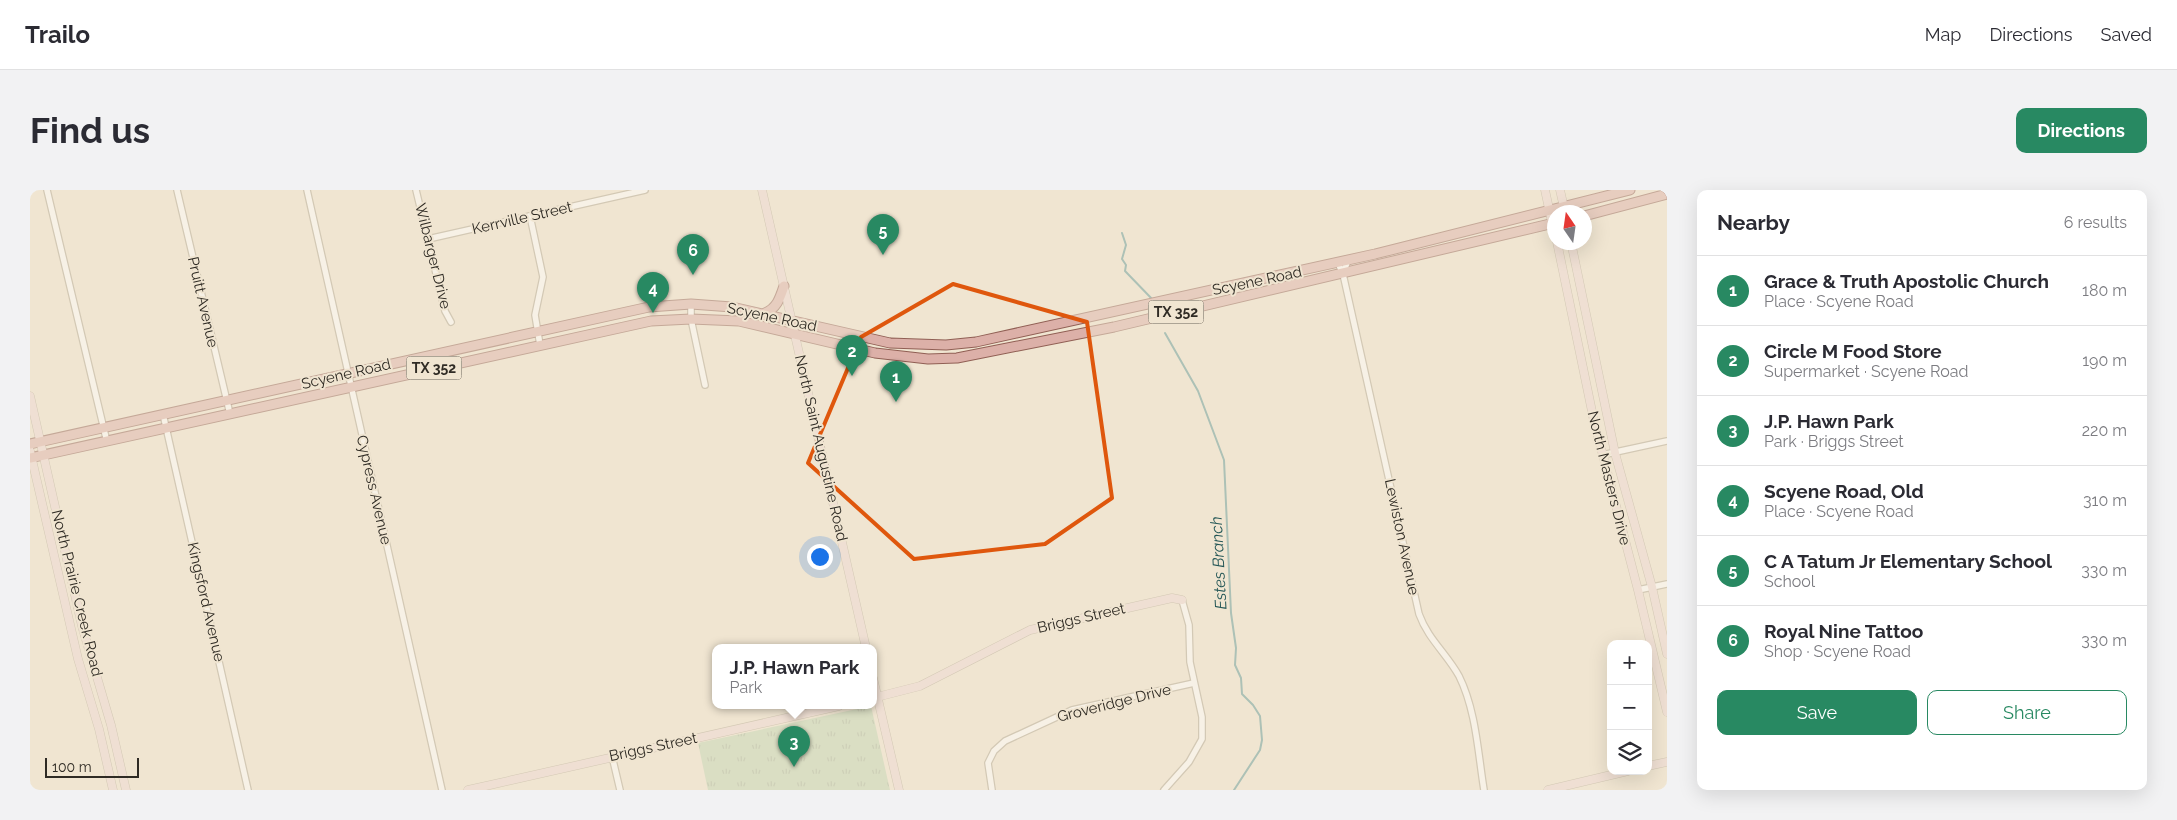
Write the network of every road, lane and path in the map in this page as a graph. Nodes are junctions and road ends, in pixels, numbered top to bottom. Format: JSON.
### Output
{"nodes":[{"id":1,"x":47,"y":190,"type":"edge"},
{"id":2,"x":177,"y":190,"type":"edge"},
{"id":3,"x":307,"y":190,"type":"edge"},
{"id":4,"x":416,"y":190,"type":"edge"},
{"id":5,"x":645,"y":190,"type":"edge"},
{"id":6,"x":762,"y":190,"type":"edge"},
{"id":7,"x":1545,"y":190,"type":"edge"},
{"id":8,"x":1560,"y":190,"type":"edge"},
{"id":9,"x":1630,"y":190,"type":"edge"},
{"id":10,"x":1667,"y":194,"type":"edge"},
{"id":11,"x":1549,"y":205,"type":"edge"},
{"id":12,"x":1563,"y":205,"type":"edge"},
{"id":13,"x":1580,"y":205,"type":"edge"},
{"id":14,"x":1547,"y":212,"type":"edge"},
{"id":15,"x":1592,"y":214,"type":"edge"},
{"id":16,"x":530,"y":216,"type":"junction"},
{"id":17,"x":1547,"y":228,"type":"edge"},
{"id":18,"x":428,"y":239,"type":"junction"},
{"id":19,"x":1559,"y":250,"type":"edge"},
{"id":20,"x":1573,"y":250,"type":"edge"},
{"id":21,"x":1348,"y":260,"type":"junction"},
{"id":22,"x":1338,"y":263,"type":"junction"},
{"id":23,"x":1343,"y":274,"type":"junction"},
{"id":24,"x":784,"y":286,"type":"junction"},
{"id":25,"x":691,"y":304,"type":"junction"},
{"id":26,"x":765,"y":313,"type":"junction"},
{"id":27,"x":691,"y":319,"type":"junction"},
{"id":28,"x":792,"y":319,"type":"junction"},
{"id":29,"x":452,"y":322,"type":"dead end"},
{"id":30,"x":538,"y":331,"type":"junction"},
{"id":31,"x":795,"y":334,"type":"junction"},
{"id":32,"x":540,"y":344,"type":"junction"},
{"id":33,"x":350,"y":373,"type":"junction"},
{"id":34,"x":706,"y":385,"type":"dead end"},
{"id":35,"x":351,"y":387,"type":"junction"},
{"id":36,"x":30,"y":396,"type":"edge"},
{"id":37,"x":226,"y":400,"type":"junction"},
{"id":38,"x":163,"y":414,"type":"junction"},
{"id":39,"x":230,"y":414,"type":"junction"},
{"id":40,"x":104,"y":428,"type":"junction"},
{"id":41,"x":166,"y":428,"type":"junction"},
{"id":42,"x":1667,"y":441,"type":"edge"},
{"id":43,"x":41,"y":442,"type":"junction"},
{"id":44,"x":107,"y":442,"type":"junction"},
{"id":45,"x":30,"y":444,"type":"edge"},
{"id":46,"x":1615,"y":453,"type":"junction"},
{"id":47,"x":44,"y":455,"type":"junction"},
{"id":48,"x":1602,"y":455,"type":"junction"},
{"id":49,"x":31,"y":456,"type":"edge"},
{"id":50,"x":1667,"y":584,"type":"edge"},
{"id":51,"x":1652,"y":587,"type":"junction"},
{"id":52,"x":1638,"y":590,"type":"junction"},
{"id":53,"x":1182,"y":600,"type":"joint"},
{"id":54,"x":865,"y":644,"type":"edge"},
{"id":55,"x":1667,"y":654,"type":"edge"},
{"id":56,"x":92,"y":659,"type":"junction"},
{"id":57,"x":79,"y":663,"type":"junction"},
{"id":58,"x":1194,"y":683,"type":"junction"},
{"id":59,"x":877,"y":697,"type":"edge"},
{"id":60,"x":877,"y":705,"type":"edge"},
{"id":61,"x":824,"y":709,"type":"edge"},
{"id":62,"x":1667,"y":712,"type":"edge"},
{"id":63,"x":612,"y":756,"type":"junction"},
{"id":64,"x":1667,"y":762,"type":"edge"},
{"id":65,"x":1652,"y":765,"type":"edge"},
{"id":66,"x":1611,"y":775,"type":"edge"},
{"id":67,"x":113,"y":790,"type":"edge"},
{"id":68,"x":126,"y":790,"type":"edge"},
{"id":69,"x":248,"y":790,"type":"edge"},
{"id":70,"x":442,"y":790,"type":"edge"},
{"id":71,"x":468,"y":790,"type":"edge"},
{"id":72,"x":620,"y":790,"type":"edge"},
{"id":73,"x":899,"y":790,"type":"edge"},
{"id":74,"x":992,"y":790,"type":"edge"},
{"id":75,"x":1164,"y":790,"type":"edge"},
{"id":76,"x":1484,"y":790,"type":"edge"},
{"id":77,"x":1548,"y":790,"type":"edge"}],
"edges":[{"from":1,"to":40,"type":"street"},
{"from":2,"to":37,"type":"street","name":"Pruitt Avenue"},
{"from":3,"to":33,"type":"street","name":"Cypress Avenue"},
{"from":4,"to":18,"type":"street","name":"Wilbarger Drive"},
{"from":5,"to":16,"type":"street","name":"Kerrville Street"},
{"from":6,"to":24,"type":"main road","name":"North Saint Augustine Road"},
{"from":7,"to":11,"type":"main road"},
{"from":8,"to":12,"type":"main road"},
{"from":9,"to":13,"type":"main road","name":"Scyene Road","number":"TX 352"},
{"from":10,"to":15,"type":"main road"},
{"from":14,"to":21,"type":"main road","name":"Scyene Road","number":"TX 352"},
{"from":16,"to":18,"type":"street","name":"Kerrville Street"},
{"from":16,"to":30,"type":"street"},
{"from":17,"to":23,"type":"main road","name":"Scyene Road","number":"TX 352"},
{"from":18,"to":29,"type":"street","name":"Wilbarger Drive"},
{"from":19,"to":48,"type":"main road","name":"North Masters Drive"},
{"from":20,"to":46,"type":"main road","name":"North Masters Drive"},
{"from":21,"to":22,"type":"main road","name":"Scyene Road","number":"TX 352"},
{"from":21,"to":23,"type":"street"},
{"from":22,"to":23,"type":"street","name":"Lewiston Avenue"},
{"from":22,"to":28,"type":"main road","name":"Scyene Road","number":"TX 352"},
{"from":23,"to":31,"type":"main road","name":"Scyene Road","number":"TX 352"},
{"from":23,"to":76,"type":"street","name":"Lewiston Avenue"},
{"from":24,"to":26,"type":"main road"},
{"from":24,"to":28,"type":"main road","name":"North Saint Augustine Road"},
{"from":25,"to":26,"type":"main road","name":"Scyene Road","number":"TX 352"},
{"from":25,"to":27,"type":"street"},
{"from":25,"to":30,"type":"main road","name":"Scyene Road","number":"TX 352"},
{"from":26,"to":28,"type":"main road","name":"Scyene Road","number":"TX 352"},
{"from":27,"to":31,"type":"main road","name":"Scyene Road","number":"TX 352"},
{"from":27,"to":32,"type":"main road","name":"Scyene Road","number":"TX 352"},
{"from":27,"to":34,"type":"street"},
{"from":28,"to":31,"type":"main road","name":"North Saint Augustine Road"},
{"from":30,"to":32,"type":"street"},
{"from":30,"to":33,"type":"main road","name":"Scyene Road","number":"TX 352"},
{"from":31,"to":54,"type":"main road","name":"North Saint Augustine Road"},
{"from":32,"to":35,"type":"main road","name":"Scyene Road","number":"TX 352"},
{"from":33,"to":35,"type":"street","name":"Cypress Avenue"},
{"from":33,"to":37,"type":"main road","name":"Scyene Road","number":"TX 352"},
{"from":35,"to":39,"type":"main road","name":"Scyene Road","number":"TX 352"},
{"from":35,"to":70,"type":"street","name":"Cypress Avenue"},
{"from":36,"to":43,"type":"main road","name":"North Prairie Creek Road"},
{"from":37,"to":38,"type":"main road","name":"Scyene Road","number":"TX 352"},
{"from":37,"to":39,"type":"street","name":"Pruitt Avenue"},
{"from":38,"to":40,"type":"main road","name":"Scyene Road","number":"TX 352"},
{"from":38,"to":41,"type":"street","name":"Kingsford Avenue"},
{"from":39,"to":41,"type":"main road","name":"Scyene Road","number":"TX 352"},
{"from":40,"to":43,"type":"main road","name":"Scyene Road","number":"TX 352"},
{"from":40,"to":44,"type":"street"},
{"from":41,"to":44,"type":"main road","name":"Scyene Road","number":"TX 352"},
{"from":41,"to":69,"type":"street","name":"Kingsford Avenue"},
{"from":42,"to":46,"type":"street"},
{"from":43,"to":45,"type":"main road","name":"Scyene Road","number":"TX 352"},
{"from":43,"to":47,"type":"main road","name":"North Prairie Creek Road"},
{"from":44,"to":47,"type":"main road","name":"Scyene Road","number":"TX 352"},
{"from":46,"to":48,"type":"street"},
{"from":46,"to":51,"type":"main road","name":"North Masters Drive"},
{"from":47,"to":49,"type":"main road","name":"Scyene Road","number":"TX 352"},
{"from":47,"to":56,"type":"main road","name":"North Prairie Creek Road"},
{"from":48,"to":52,"type":"main road","name":"North Masters Drive"},
{"from":49,"to":57,"type":"main road","name":"North Prairie Creek Road"},
{"from":50,"to":51,"type":"street"},
{"from":51,"to":52,"type":"street"},
{"from":51,"to":55,"type":"main road","name":"North Masters Drive"},
{"from":52,"to":62,"type":"main road","name":"North Masters Drive"},
{"from":53,"to":58,"type":"street"},
{"from":53,"to":59,"type":"main road","name":"Briggs Street"},
{"from":56,"to":57,"type":"main road"},
{"from":56,"to":68,"type":"main road","name":"North Prairie Creek Road"},
{"from":57,"to":67,"type":"main road","name":"North Prairie Creek Road"},
{"from":58,"to":74,"type":"street","name":"Groveridge Drive"},
{"from":58,"to":75,"type":"street"},
{"from":60,"to":73,"type":"main road"},
{"from":61,"to":63,"type":"main road","name":"Briggs Street"},
{"from":63,"to":71,"type":"main road","name":"Briggs Street"},
{"from":63,"to":72,"type":"street"},
{"from":64,"to":65,"type":"main road"},
{"from":66,"to":77,"type":"main road"}]}
